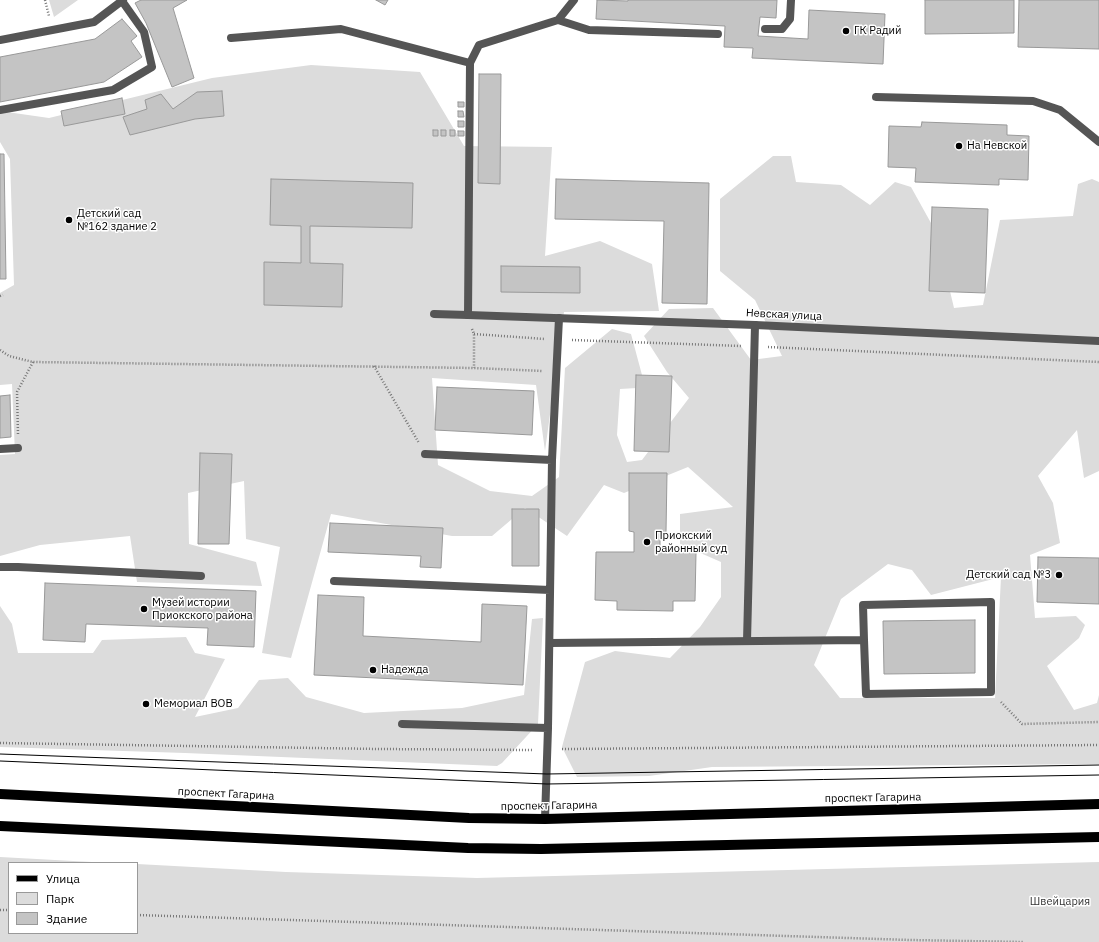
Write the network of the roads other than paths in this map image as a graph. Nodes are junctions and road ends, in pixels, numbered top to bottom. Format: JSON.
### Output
{"nodes":[{"id":1,"x":122,"y":0,"type":"edge"},
{"id":2,"x":574,"y":0,"type":"edge"},
{"id":3,"x":790,"y":0,"type":"edge"},
{"id":4,"x":558,"y":20,"type":"junction"},
{"id":5,"x":765,"y":29,"type":"dead end"},
{"id":6,"x":718,"y":34,"type":"dead end"},
{"id":7,"x":231,"y":38,"type":"dead end"},
{"id":8,"x":0,"y":40,"type":"edge"},
{"id":9,"x":470,"y":63,"type":"junction"},
{"id":10,"x":876,"y":97,"type":"dead end"},
{"id":11,"x":0,"y":110,"type":"edge"},
{"id":12,"x":1099,"y":142,"type":"edge"},
{"id":13,"x":434,"y":314,"type":"dead end"},
{"id":14,"x":468,"y":315,"type":"junction"},
{"id":15,"x":559,"y":318,"type":"junction"},
{"id":16,"x":755,"y":325,"type":"junction"},
{"id":17,"x":1099,"y":341,"type":"edge"},
{"id":18,"x":18,"y":448,"type":"road end"},
{"id":19,"x":0,"y":449,"type":"edge"},
{"id":20,"x":425,"y":454,"type":"road end"},
{"id":21,"x":552,"y":460,"type":"junction"},
{"id":22,"x":0,"y":568,"type":"edge"},
{"id":23,"x":201,"y":576,"type":"dead end"},
{"id":24,"x":334,"y":582,"type":"dead end"},
{"id":25,"x":550,"y":590,"type":"junction"},
{"id":26,"x":864,"y":640,"type":"junction"},
{"id":27,"x":748,"y":641,"type":"junction"},
{"id":28,"x":550,"y":643,"type":"junction"},
{"id":29,"x":402,"y":724,"type":"dead end"},
{"id":30,"x":548,"y":728,"type":"junction"},
{"id":31,"x":0,"y":794,"type":"edge"},
{"id":32,"x":1099,"y":804,"type":"edge"},
{"id":33,"x":545,"y":819,"type":"junction"},
{"id":34,"x":0,"y":826,"type":"edge"},
{"id":35,"x":1099,"y":837,"type":"edge"}],
"edges":[{"from":1,"to":8,"type":"street"},
{"from":1,"to":11,"type":"street"},
{"from":2,"to":4,"type":"street"},
{"from":3,"to":5,"type":"street"},
{"from":4,"to":6,"type":"street"},
{"from":4,"to":9,"type":"street"},
{"from":7,"to":9,"type":"street"},
{"from":9,"to":14,"type":"street"},
{"from":10,"to":12,"type":"street"},
{"from":13,"to":14,"type":"street","name":"Невская улица"},
{"from":14,"to":15,"type":"street","name":"Невская улица"},
{"from":15,"to":16,"type":"street","name":"Невская улица"},
{"from":15,"to":21,"type":"street"},
{"from":16,"to":17,"type":"street","name":"Невская улица"},
{"from":16,"to":27,"type":"street"},
{"from":18,"to":19,"type":"street"},
{"from":20,"to":21,"type":"street"},
{"from":21,"to":25,"type":"street"},
{"from":22,"to":23,"type":"street"},
{"from":24,"to":25,"type":"street"},
{"from":25,"to":28,"type":"street"},
{"from":26,"to":26,"type":"street"},
{"from":26,"to":27,"type":"street"},
{"from":27,"to":28,"type":"street"},
{"from":28,"to":30,"type":"street"},
{"from":29,"to":30,"type":"street"},
{"from":30,"to":33,"type":"street"},
{"from":31,"to":33,"type":"main road","name":"проспект Гагарина"},
{"from":32,"to":33,"type":"main road","name":"проспект Гагарина"},
{"from":34,"to":35,"type":"main road"}]}
